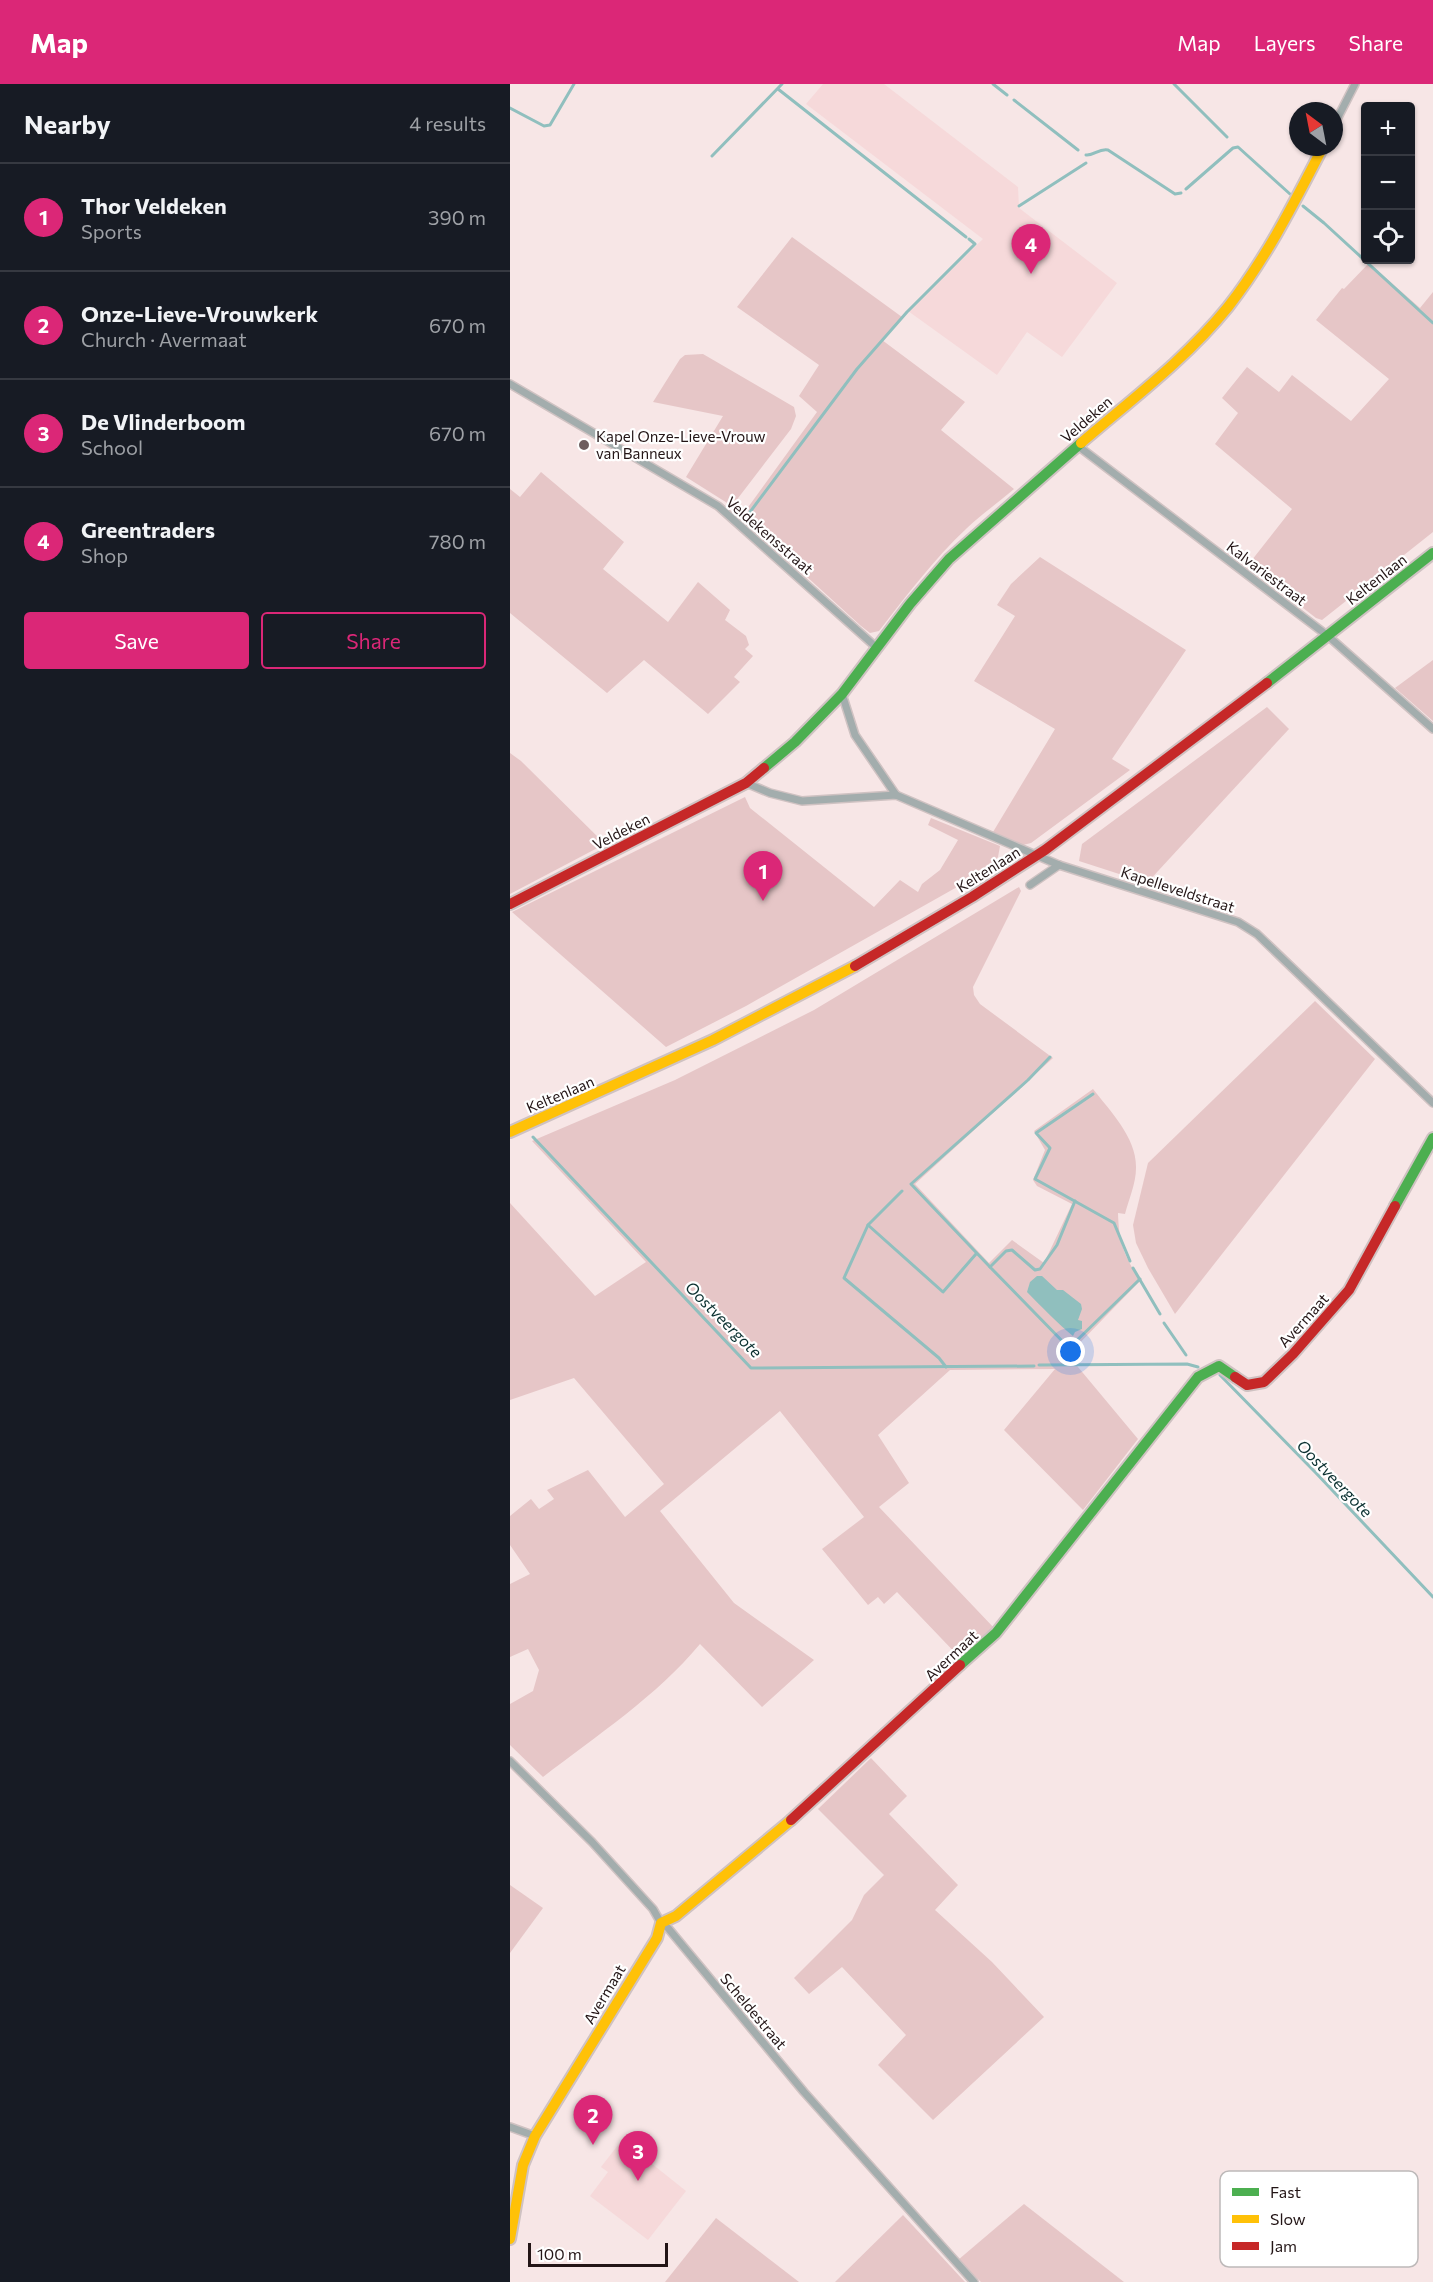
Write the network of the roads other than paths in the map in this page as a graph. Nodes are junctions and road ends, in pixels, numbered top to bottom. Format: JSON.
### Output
{"nodes":[{"id":1,"x":1355,"y":84,"type":"edge"},
{"id":2,"x":1343,"y":107,"type":"edge"},
{"id":3,"x":1318,"y":156,"type":"edge"},
{"id":4,"x":510,"y":384,"type":"edge"},
{"id":5,"x":1078,"y":446,"type":"junction"},
{"id":6,"x":1433,"y":553,"type":"edge"},
{"id":7,"x":1328,"y":636,"type":"junction"},
{"id":8,"x":877,"y":648,"type":"junction"},
{"id":9,"x":842,"y":694,"type":"junction"},
{"id":10,"x":1433,"y":729,"type":"edge"},
{"id":11,"x":746,"y":783,"type":"junction"},
{"id":12,"x":897,"y":795,"type":"junction"},
{"id":13,"x":1038,"y":856,"type":"junction"},
{"id":14,"x":1059,"y":865,"type":"junction"},
{"id":15,"x":1030,"y":885,"type":"dead end"},
{"id":16,"x":510,"y":904,"type":"edge"},
{"id":17,"x":1433,"y":1103,"type":"edge"},
{"id":18,"x":510,"y":1132,"type":"edge"},
{"id":19,"x":1433,"y":1138,"type":"edge"},
{"id":20,"x":510,"y":1761,"type":"edge"},
{"id":21,"x":661,"y":1923,"type":"junction"},
{"id":22,"x":510,"y":2127,"type":"edge"},
{"id":23,"x":535,"y":2136,"type":"junction"},
{"id":24,"x":510,"y":2238,"type":"edge"},
{"id":25,"x":974,"y":2282,"type":"edge"}],
"edges":[{"from":1,"to":2,"type":"street"},
{"from":3,"to":5,"type":"street","name":"Veldeken"},
{"from":4,"to":8,"type":"street","name":"Veldekensstraat"},
{"from":5,"to":7,"type":"street","name":"Kalvariestraat"},
{"from":5,"to":8,"type":"street","name":"Veldeken"},
{"from":6,"to":7,"type":"street","name":"Keltenlaan"},
{"from":7,"to":10,"type":"street","name":"Kalvariestraat"},
{"from":7,"to":13,"type":"street","name":"Keltenlaan"},
{"from":8,"to":9,"type":"street","name":"Veldeken"},
{"from":9,"to":11,"type":"street","name":"Veldeken"},
{"from":9,"to":12,"type":"street"},
{"from":11,"to":12,"type":"street"},
{"from":11,"to":16,"type":"street","name":"Veldeken"},
{"from":12,"to":13,"type":"street","name":"Kapelleveldstraat"},
{"from":13,"to":14,"type":"street","name":"Kapelleveldstraat"},
{"from":13,"to":18,"type":"street","name":"Keltenlaan"},
{"from":14,"to":15,"type":"street"},
{"from":14,"to":17,"type":"street","name":"Kapelleveldstraat"},
{"from":19,"to":21,"type":"street","name":"Avermaat"},
{"from":20,"to":21,"type":"street","name":"Scheldestraat"},
{"from":21,"to":23,"type":"street","name":"Avermaat"},
{"from":21,"to":25,"type":"street","name":"Scheldestraat"},
{"from":22,"to":23,"type":"street"},
{"from":23,"to":24,"type":"street","name":"Avermaat"}]}
